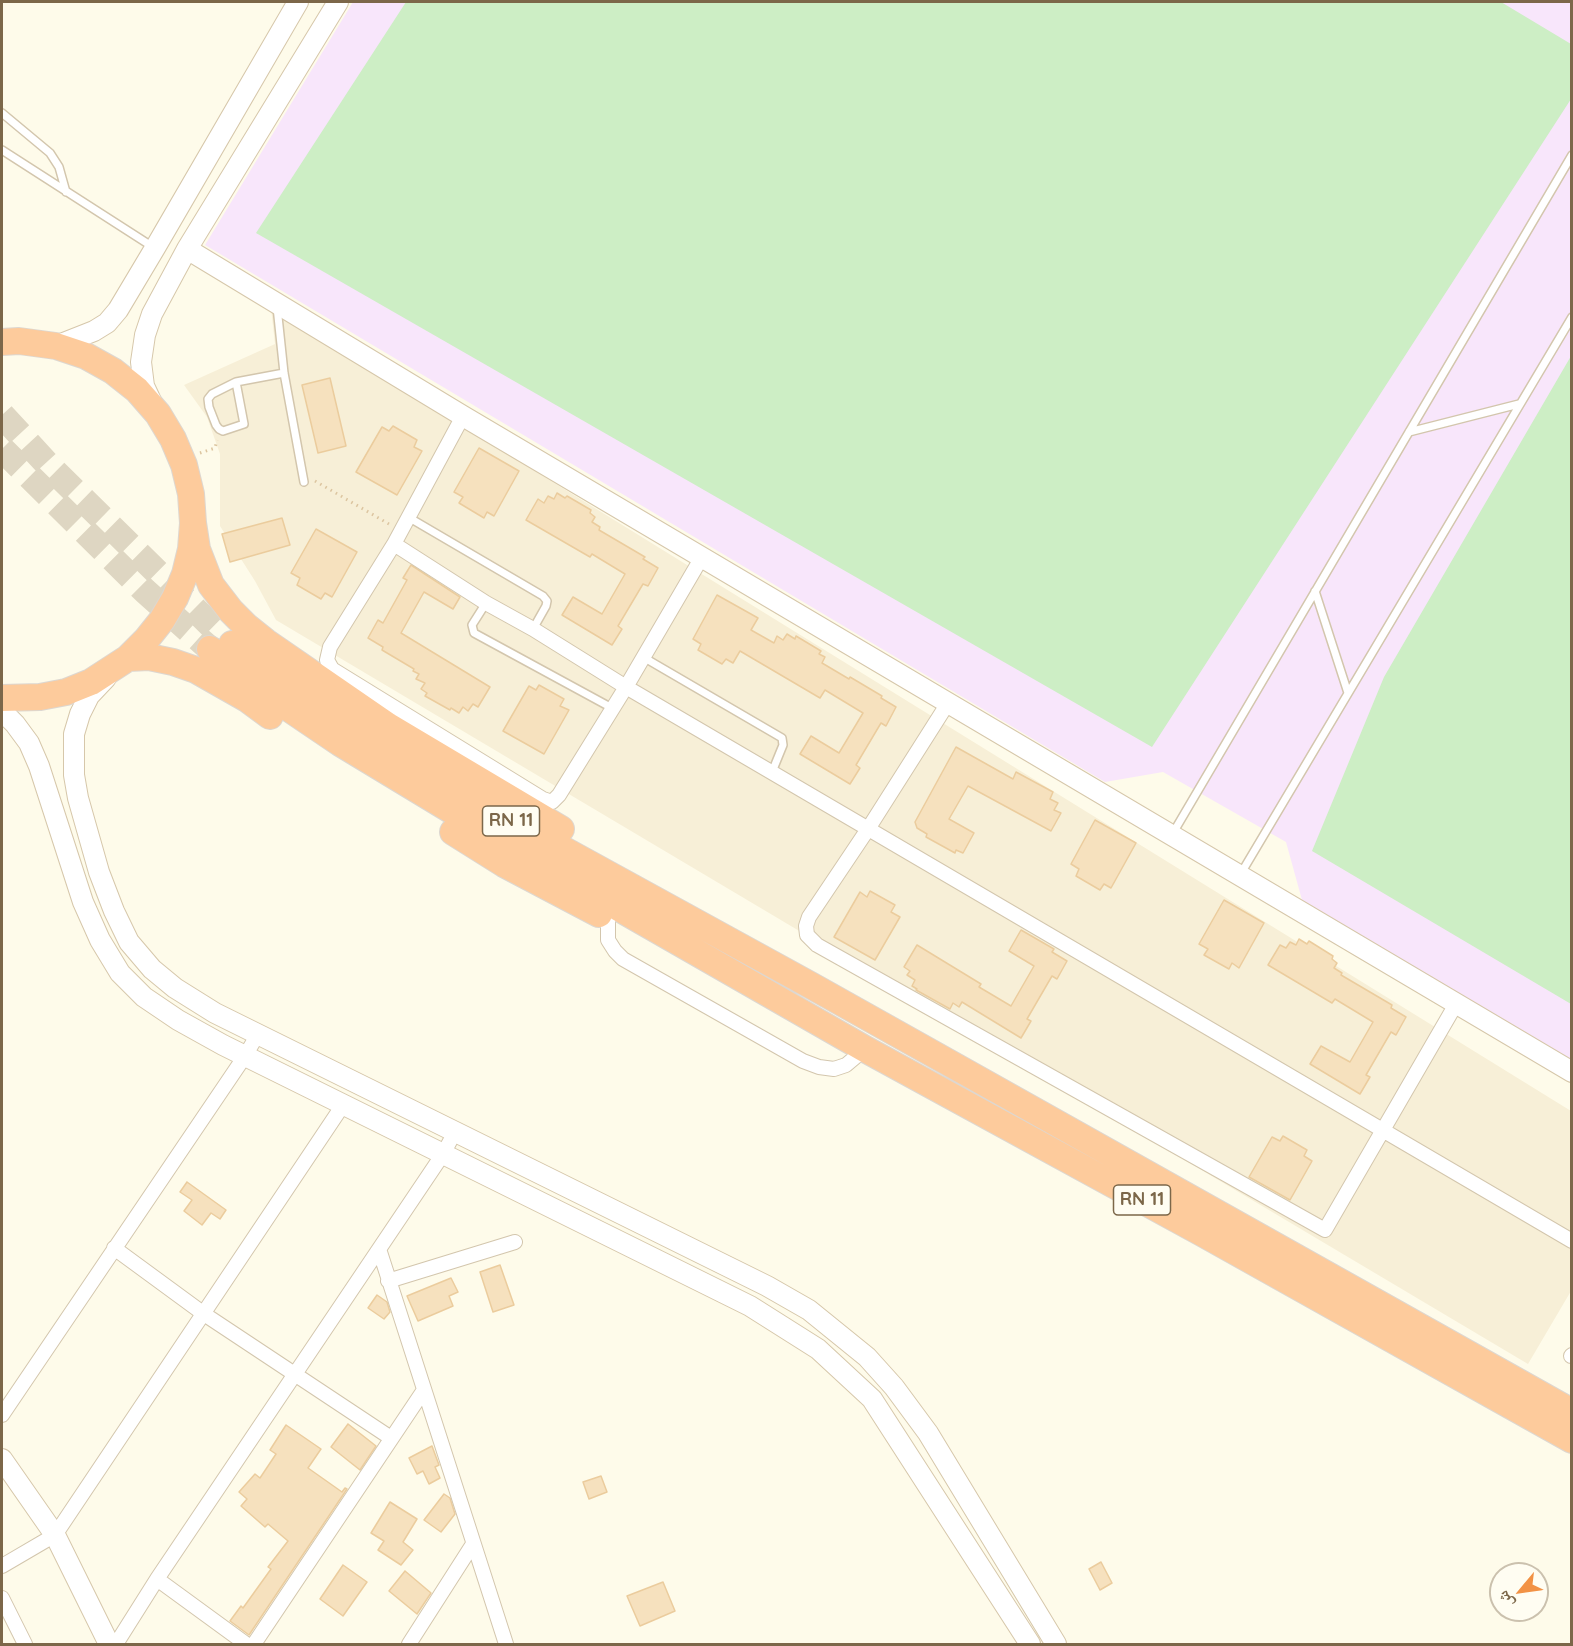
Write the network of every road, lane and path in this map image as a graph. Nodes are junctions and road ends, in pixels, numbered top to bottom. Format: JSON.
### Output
{"nodes":[{"id":1,"x":298,"y":2,"type":"edge"},
{"id":2,"x":338,"y":2,"type":"edge"},
{"id":3,"x":2,"y":113,"type":"edge"},
{"id":4,"x":2,"y":150,"type":"edge"},
{"id":5,"x":1572,"y":155,"type":"edge"},
{"id":6,"x":66,"y":192,"type":"junction"},
{"id":7,"x":155,"y":249,"type":"junction"},
{"id":8,"x":187,"y":249,"type":"junction"},
{"id":9,"x":277,"y":302,"type":"junction"},
{"id":10,"x":1572,"y":317,"type":"edge"},
{"id":11,"x":2,"y":342,"type":"edge"},
{"id":12,"x":56,"y":346,"type":"junction"},
{"id":13,"x":284,"y":373,"type":"junction"},
{"id":14,"x":236,"y":382,"type":"junction"},
{"id":15,"x":1520,"y":404,"type":"junction"},
{"id":16,"x":158,"y":414,"type":"junction"},
{"id":17,"x":463,"y":416,"type":"junction"},
{"id":18,"x":219,"y":429,"type":"junction"},
{"id":19,"x":1409,"y":432,"type":"junction"},
{"id":20,"x":182,"y":460,"type":"junction"},
{"id":21,"x":304,"y":482,"type":"joint"},
{"id":22,"x":408,"y":517,"type":"junction"},
{"id":23,"x":193,"y":523,"type":"junction"},
{"id":24,"x":398,"y":538,"type":"junction"},
{"id":25,"x":702,"y":557,"type":"junction"},
{"id":26,"x":1315,"y":591,"type":"junction"},
{"id":27,"x":486,"y":603,"type":"junction"},
{"id":28,"x":533,"y":629,"type":"junction"},
{"id":29,"x":643,"y":657,"type":"junction"},
{"id":30,"x":121,"y":664,"type":"junction"},
{"id":31,"x":626,"y":687,"type":"junction"},
{"id":32,"x":1348,"y":693,"type":"junction"},
{"id":33,"x":2,"y":698,"type":"edge"},
{"id":34,"x":948,"y":703,"type":"junction"},
{"id":35,"x":612,"y":708,"type":"junction"},
{"id":36,"x":2,"y":711,"type":"edge"},
{"id":37,"x":772,"y":772,"type":"junction"},
{"id":38,"x":868,"y":829,"type":"junction"},
{"id":39,"x":1172,"y":836,"type":"junction"},
{"id":40,"x":1240,"y":876,"type":"junction"},
{"id":41,"x":608,"y":918,"type":"junction"},
{"id":42,"x":712,"y":960,"type":"junction"},
{"id":43,"x":812,"y":986,"type":"junction"},
{"id":44,"x":1456,"y":1004,"type":"junction"},
{"id":45,"x":258,"y":1034,"type":"junction"},
{"id":46,"x":865,"y":1049,"type":"junction"},
{"id":47,"x":244,"y":1056,"type":"junction"},
{"id":48,"x":1572,"y":1072,"type":"edge"},
{"id":49,"x":344,"y":1105,"type":"junction"},
{"id":50,"x":1382,"y":1130,"type":"junction"},
{"id":51,"x":455,"y":1132,"type":"junction"},
{"id":52,"x":443,"y":1154,"type":"junction"},
{"id":53,"x":1572,"y":1241,"type":"edge"},
{"id":54,"x":515,"y":1242,"type":"dead end"},
{"id":55,"x":114,"y":1248,"type":"junction"},
{"id":56,"x":379,"y":1249,"type":"junction"},
{"id":57,"x":388,"y":1281,"type":"junction"},
{"id":58,"x":204,"y":1314,"type":"junction"},
{"id":59,"x":294,"y":1375,"type":"junction"},
{"id":60,"x":424,"y":1390,"type":"junction"},
{"id":61,"x":1572,"y":1412,"type":"edge"},
{"id":62,"x":2,"y":1415,"type":"edge"},
{"id":63,"x":392,"y":1438,"type":"junction"},
{"id":64,"x":1572,"y":1440,"type":"edge"},
{"id":65,"x":2,"y":1459,"type":"edge"},
{"id":66,"x":55,"y":1535,"type":"junction"},
{"id":67,"x":473,"y":1544,"type":"junction"},
{"id":68,"x":2,"y":1566,"type":"edge"},
{"id":69,"x":157,"y":1579,"type":"junction"},
{"id":70,"x":2,"y":1598,"type":"edge"},
{"id":71,"x":25,"y":1644,"type":"edge"},
{"id":72,"x":109,"y":1644,"type":"edge"},
{"id":73,"x":116,"y":1644,"type":"edge"},
{"id":74,"x":246,"y":1644,"type":"edge"},
{"id":75,"x":254,"y":1644,"type":"edge"},
{"id":76,"x":409,"y":1644,"type":"edge"},
{"id":77,"x":506,"y":1644,"type":"edge"},
{"id":78,"x":1029,"y":1644,"type":"edge"},
{"id":79,"x":1056,"y":1644,"type":"edge"}],
"edges":[{"from":1,"to":7,"type":"street"},
{"from":2,"to":8,"type":"street"},
{"from":3,"to":6,"type":"lane"},
{"from":4,"to":6,"type":"lane"},
{"from":5,"to":19,"type":"lane"},
{"from":6,"to":7,"type":"lane"},
{"from":7,"to":12,"type":"street"},
{"from":8,"to":9,"type":"street"},
{"from":8,"to":16,"type":"street"},
{"from":9,"to":13,"type":"lane"},
{"from":9,"to":17,"type":"street"},
{"from":10,"to":15,"type":"lane"},
{"from":11,"to":12,"type":"highway"},
{"from":12,"to":16,"type":"highway"},
{"from":13,"to":14,"type":"lane"},
{"from":13,"to":21,"type":"lane"},
{"from":14,"to":18,"type":"lane"},
{"from":14,"to":18,"type":"lane"},
{"from":15,"to":19,"type":"lane"},
{"from":15,"to":32,"type":"lane"},
{"from":16,"to":20,"type":"highway"},
{"from":17,"to":22,"type":"street"},
{"from":17,"to":25,"type":"street"},
{"from":18,"to":20,"type":"path"},
{"from":19,"to":26,"type":"lane"},
{"from":20,"to":23,"type":"highway"},
{"from":21,"to":24,"type":"path"},
{"from":22,"to":24,"type":"street"},
{"from":22,"to":28,"type":"lane"},
{"from":23,"to":30,"type":"highway"},
{"from":23,"to":43,"type":"highway"},
{"from":24,"to":27,"type":"street"},
{"from":24,"to":35,"type":"street"},
{"from":25,"to":29,"type":"street"},
{"from":25,"to":34,"type":"street"},
{"from":26,"to":32,"type":"lane"},
{"from":26,"to":39,"type":"lane"},
{"from":27,"to":28,"type":"street"},
{"from":27,"to":35,"type":"lane"},
{"from":28,"to":31,"type":"street"},
{"from":29,"to":31,"type":"street"},
{"from":29,"to":37,"type":"lane"},
{"from":30,"to":33,"type":"highway"},
{"from":30,"to":41,"type":"highway"},
{"from":30,"to":45,"type":"street"},
{"from":31,"to":35,"type":"street"},
{"from":31,"to":37,"type":"street"},
{"from":32,"to":40,"type":"lane"},
{"from":34,"to":38,"type":"street"},
{"from":34,"to":39,"type":"street"},
{"from":36,"to":47,"type":"street"},
{"from":37,"to":38,"type":"street"},
{"from":38,"to":50,"type":"street"},
{"from":38,"to":50,"type":"street"},
{"from":39,"to":40,"type":"street"},
{"from":40,"to":44,"type":"street"},
{"from":41,"to":42,"type":"highway"},
{"from":41,"to":46,"type":"street"},
{"from":42,"to":43,"type":"highway","number":"RN 11"},
{"from":42,"to":46,"type":"highway","number":"RN 11"},
{"from":43,"to":61,"type":"highway","number":"RN 11"},
{"from":44,"to":48,"type":"street"},
{"from":44,"to":50,"type":"street"},
{"from":45,"to":47,"type":"street"},
{"from":45,"to":51,"type":"street"},
{"from":46,"to":64,"type":"highway","number":"RN 11"},
{"from":47,"to":49,"type":"street"},
{"from":47,"to":55,"type":"street"},
{"from":49,"to":52,"type":"street"},
{"from":49,"to":58,"type":"street"},
{"from":50,"to":53,"type":"street"},
{"from":51,"to":52,"type":"street"},
{"from":51,"to":79,"type":"street"},
{"from":52,"to":56,"type":"street"},
{"from":52,"to":78,"type":"street"},
{"from":54,"to":57,"type":"street"},
{"from":55,"to":58,"type":"street"},
{"from":55,"to":62,"type":"street"},
{"from":56,"to":57,"type":"street"},
{"from":56,"to":59,"type":"street"},
{"from":57,"to":60,"type":"street"},
{"from":58,"to":59,"type":"street"},
{"from":58,"to":66,"type":"street"},
{"from":59,"to":63,"type":"street"},
{"from":59,"to":69,"type":"street"},
{"from":60,"to":63,"type":"street"},
{"from":60,"to":67,"type":"street"},
{"from":63,"to":75,"type":"street"},
{"from":65,"to":66,"type":"street"},
{"from":66,"to":68,"type":"street"},
{"from":66,"to":72,"type":"street"},
{"from":67,"to":76,"type":"street"},
{"from":67,"to":77,"type":"street"},
{"from":69,"to":73,"type":"street"},
{"from":69,"to":74,"type":"street"},
{"from":70,"to":71,"type":"street"}]}
